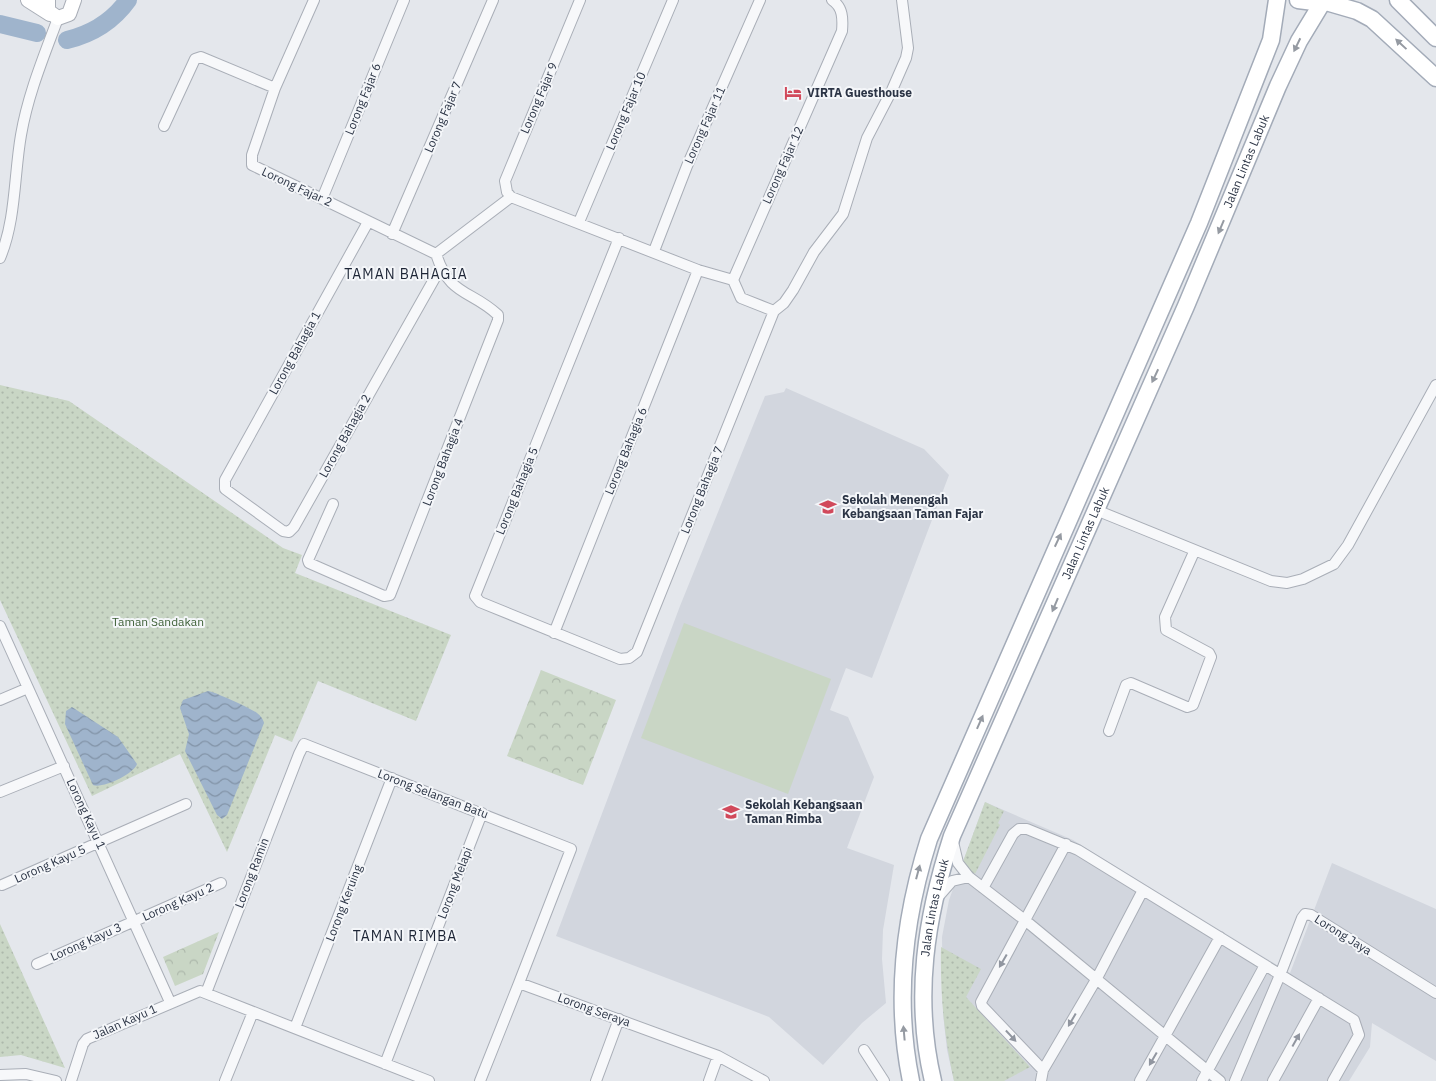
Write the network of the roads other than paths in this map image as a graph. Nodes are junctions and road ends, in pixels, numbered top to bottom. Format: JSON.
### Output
{"nodes":[{"id":1,"x":28,"y":0,"type":"edge"},
{"id":2,"x":48,"y":0,"type":"edge"},
{"id":3,"x":314,"y":0,"type":"edge"},
{"id":4,"x":404,"y":0,"type":"edge"},
{"id":5,"x":494,"y":0,"type":"edge"},
{"id":6,"x":580,"y":0,"type":"edge"},
{"id":7,"x":672,"y":0,"type":"edge"},
{"id":8,"x":760,"y":0,"type":"edge"},
{"id":9,"x":832,"y":0,"type":"edge"},
{"id":10,"x":902,"y":0,"type":"edge"},
{"id":11,"x":1277,"y":0,"type":"edge"},
{"id":12,"x":1298,"y":0,"type":"edge"},
{"id":13,"x":1398,"y":0,"type":"edge"},
{"id":14,"x":72,"y":2,"type":"edge"},
{"id":15,"x":1327,"y":2,"type":"edge"},
{"id":16,"x":54,"y":16,"type":"junction"},
{"id":17,"x":1436,"y":38,"type":"edge"},
{"id":18,"x":1436,"y":78,"type":"edge"},
{"id":19,"x":275,"y":88,"type":"junction"},
{"id":20,"x":164,"y":126,"type":"dead end"},
{"id":21,"x":511,"y":197,"type":"junction"},
{"id":22,"x":322,"y":199,"type":"junction"},
{"id":23,"x":368,"y":222,"type":"junction"},
{"id":24,"x":578,"y":222,"type":"junction"},
{"id":25,"x":392,"y":234,"type":"junction"},
{"id":26,"x":619,"y":238,"type":"junction"},
{"id":27,"x":654,"y":251,"type":"junction"},
{"id":28,"x":436,"y":254,"type":"junction"},
{"id":29,"x":0,"y":258,"type":"edge"},
{"id":30,"x":440,"y":267,"type":"junction"},
{"id":31,"x":698,"y":270,"type":"junction"},
{"id":32,"x":732,"y":280,"type":"junction"},
{"id":33,"x":774,"y":311,"type":"junction"},
{"id":34,"x":1436,"y":385,"type":"edge"},
{"id":35,"x":223,"y":485,"type":"joint"},
{"id":36,"x":334,"y":504,"type":"dead end"},
{"id":37,"x":1096,"y":510,"type":"junction"},
{"id":38,"x":1194,"y":552,"type":"junction"},
{"id":39,"x":0,"y":626,"type":"edge"},
{"id":40,"x":554,"y":633,"type":"junction"},
{"id":41,"x":620,"y":659,"type":"joint"},
{"id":42,"x":28,"y":688,"type":"junction"},
{"id":43,"x":0,"y":700,"type":"edge"},
{"id":44,"x":1109,"y":731,"type":"dead end"},
{"id":45,"x":298,"y":754,"type":"joint"},
{"id":46,"x":64,"y":766,"type":"junction"},
{"id":47,"x":392,"y":778,"type":"junction"},
{"id":48,"x":0,"y":792,"type":"edge"},
{"id":49,"x":186,"y":804,"type":"dead end"},
{"id":50,"x":482,"y":814,"type":"junction"},
{"id":51,"x":952,"y":836,"type":"junction"},
{"id":52,"x":99,"y":842,"type":"junction"},
{"id":53,"x":1066,"y":844,"type":"junction"},
{"id":54,"x":969,"y":877,"type":"junction"},
{"id":55,"x":221,"y":883,"type":"dead end"},
{"id":56,"x":2,"y":885,"type":"dead end"},
{"id":57,"x":983,"y":888,"type":"junction"},
{"id":58,"x":1143,"y":890,"type":"junction"},
{"id":59,"x":932,"y":905,"type":"junction"},
{"id":60,"x":135,"y":921,"type":"junction"},
{"id":61,"x":1026,"y":921,"type":"junction"},
{"id":62,"x":1220,"y":937,"type":"junction"},
{"id":63,"x":37,"y":964,"type":"dead end"},
{"id":64,"x":1265,"y":965,"type":"junction"},
{"id":65,"x":1280,"y":975,"type":"junction"},
{"id":66,"x":1097,"y":978,"type":"junction"},
{"id":67,"x":519,"y":983,"type":"junction"},
{"id":68,"x":206,"y":993,"type":"junction"},
{"id":69,"x":1436,"y":994,"type":"edge"},
{"id":70,"x":1318,"y":998,"type":"junction"},
{"id":71,"x":170,"y":1002,"type":"junction"},
{"id":72,"x":253,"y":1012,"type":"junction"},
{"id":73,"x":619,"y":1019,"type":"junction"},
{"id":74,"x":295,"y":1028,"type":"junction"},
{"id":75,"x":1166,"y":1037,"type":"junction"},
{"id":76,"x":864,"y":1050,"type":"dead end"},
{"id":77,"x":718,"y":1056,"type":"junction"},
{"id":78,"x":385,"y":1064,"type":"junction"},
{"id":79,"x":1043,"y":1070,"type":"junction"},
{"id":80,"x":1208,"y":1071,"type":"junction"},
{"id":81,"x":0,"y":1075,"type":"edge"},
{"id":82,"x":56,"y":1081,"type":"edge"},
{"id":83,"x":71,"y":1081,"type":"edge"},
{"id":84,"x":225,"y":1081,"type":"edge"},
{"id":85,"x":429,"y":1081,"type":"edge"},
{"id":86,"x":480,"y":1081,"type":"edge"},
{"id":87,"x":596,"y":1081,"type":"edge"},
{"id":88,"x":709,"y":1081,"type":"edge"},
{"id":89,"x":764,"y":1081,"type":"edge"},
{"id":90,"x":884,"y":1081,"type":"edge"},
{"id":91,"x":912,"y":1081,"type":"edge"},
{"id":92,"x":933,"y":1081,"type":"edge"},
{"id":93,"x":1041,"y":1081,"type":"edge"},
{"id":94,"x":1140,"y":1081,"type":"edge"},
{"id":95,"x":1202,"y":1081,"type":"edge"},
{"id":96,"x":1220,"y":1081,"type":"edge"},
{"id":97,"x":1234,"y":1081,"type":"edge"},
{"id":98,"x":1272,"y":1081,"type":"edge"},
{"id":99,"x":1333,"y":1081,"type":"edge"}],
"edges":[{"from":1,"to":16,"type":"street"},
{"from":2,"to":16,"type":"street"},
{"from":3,"to":19,"type":"street","name":"Lorong Fajar 2"},
{"from":4,"to":22,"type":"street","name":"Lorong Fajar 6"},
{"from":5,"to":25,"type":"street","name":"Lorong Fajar 7"},
{"from":6,"to":21,"type":"street","name":"Lorong Fajar 9"},
{"from":7,"to":24,"type":"street","name":"Lorong Fajar 10"},
{"from":8,"to":27,"type":"street","name":"Lorong Fajar 11"},
{"from":9,"to":32,"type":"street","name":"Lorong Fajar 12"},
{"from":10,"to":33,"type":"street"},
{"from":91,"to":11,"type":"main road","name":"Jalan Lintas Labuk","one_way":true},
{"from":12,"to":15,"type":"main road"},
{"from":13,"to":17,"type":"main road"},
{"from":14,"to":16,"type":"street"},
{"from":18,"to":15,"type":"main road","one_way":true},
{"from":15,"to":37,"type":"main road","name":"Jalan Lintas Labuk","one_way":true},
{"from":16,"to":29,"type":"street"},
{"from":19,"to":20,"type":"street"},
{"from":19,"to":22,"type":"street","name":"Lorong Fajar 2"},
{"from":21,"to":24,"type":"street"},
{"from":21,"to":28,"type":"street"},
{"from":22,"to":23,"type":"street","name":"Lorong Fajar 2"},
{"from":23,"to":25,"type":"street","name":"Lorong Fajar 2"},
{"from":23,"to":35,"type":"street","name":"Lorong Bahagia 1"},
{"from":24,"to":26,"type":"street"},
{"from":25,"to":28,"type":"street","name":"Lorong Fajar 2"},
{"from":26,"to":27,"type":"street"},
{"from":26,"to":40,"type":"street","name":"Lorong Bahagia 5"},
{"from":27,"to":31,"type":"street"},
{"from":28,"to":30,"type":"street"},
{"from":30,"to":35,"type":"street","name":"Lorong Bahagia 2"},
{"from":30,"to":36,"type":"street","name":"Lorong Bahagia 4"},
{"from":31,"to":32,"type":"street"},
{"from":31,"to":40,"type":"street","name":"Lorong Bahagia 6"},
{"from":32,"to":33,"type":"street"},
{"from":33,"to":41,"type":"street","name":"Lorong Bahagia 7"},
{"from":34,"to":38,"type":"street"},
{"from":37,"to":38,"type":"street"},
{"from":37,"to":51,"type":"main road","name":"Jalan Lintas Labuk","one_way":true},
{"from":38,"to":44,"type":"street"},
{"from":39,"to":42,"type":"street","name":"Lorong Kayu 1"},
{"from":40,"to":41,"type":"street","name":"Lorong Bahagia 5"},
{"from":42,"to":43,"type":"street"},
{"from":42,"to":46,"type":"street","name":"Lorong Kayu 1"},
{"from":45,"to":47,"type":"street","name":"Lorong Selangan Batu"},
{"from":45,"to":68,"type":"street","name":"Lorong Ramin"},
{"from":46,"to":48,"type":"street"},
{"from":46,"to":52,"type":"street","name":"Lorong Kayu 1"},
{"from":47,"to":50,"type":"street","name":"Lorong Selangan Batu"},
{"from":47,"to":74,"type":"street","name":"Lorong Keruing"},
{"from":49,"to":52,"type":"street","name":"Lorong Kayu 5"},
{"from":50,"to":67,"type":"street","name":"Lorong Selangan Batu"},
{"from":50,"to":78,"type":"street","name":"Lorong Melapi"},
{"from":51,"to":54,"type":"street"},
{"from":51,"to":59,"type":"main road","name":"Jalan Lintas Labuk"},
{"from":52,"to":56,"type":"street","name":"Lorong Kayu 5"},
{"from":52,"to":60,"type":"street","name":"Lorong Kayu 1"},
{"from":53,"to":57,"type":"street"},
{"from":53,"to":58,"type":"street"},
{"from":53,"to":61,"type":"street"},
{"from":54,"to":57,"type":"street"},
{"from":54,"to":59,"type":"street"},
{"from":55,"to":60,"type":"street","name":"Lorong Kayu 2"},
{"from":57,"to":61,"type":"street"},
{"from":58,"to":62,"type":"street"},
{"from":58,"to":66,"type":"street"},
{"from":59,"to":92,"type":"main road","name":"Jalan Lintas Labuk"},
{"from":60,"to":63,"type":"street","name":"Lorong Kayu 3"},
{"from":60,"to":71,"type":"street","name":"Lorong Kayu 1"},
{"from":61,"to":66,"type":"street"},
{"from":61,"to":79,"type":"street","one_way":true},
{"from":62,"to":64,"type":"street"},
{"from":62,"to":75,"type":"street"},
{"from":64,"to":65,"type":"street"},
{"from":64,"to":80,"type":"street"},
{"from":65,"to":69,"type":"street","name":"Lorong Jaya"},
{"from":65,"to":70,"type":"street"},
{"from":65,"to":97,"type":"street"},
{"from":66,"to":75,"type":"street"},
{"from":66,"to":79,"type":"street","one_way":true},
{"from":67,"to":73,"type":"street","name":"Lorong Seraya"},
{"from":67,"to":86,"type":"street"},
{"from":68,"to":71,"type":"street","name":"Jalan Kayu 1"},
{"from":68,"to":72,"type":"street"},
{"from":98,"to":70,"type":"street","one_way":true},
{"from":70,"to":99,"type":"street"},
{"from":71,"to":83,"type":"street","name":"Jalan Kayu 1"},
{"from":72,"to":74,"type":"street"},
{"from":72,"to":84,"type":"street"},
{"from":73,"to":77,"type":"street","name":"Lorong Seraya"},
{"from":73,"to":87,"type":"street"},
{"from":74,"to":78,"type":"street"},
{"from":75,"to":80,"type":"street"},
{"from":75,"to":94,"type":"street","one_way":true},
{"from":76,"to":90,"type":"street"},
{"from":77,"to":88,"type":"street"},
{"from":77,"to":89,"type":"street","name":"Lorong Seraya"},
{"from":78,"to":85,"type":"street"},
{"from":79,"to":93,"type":"street"},
{"from":80,"to":95,"type":"street"},
{"from":80,"to":96,"type":"street"},
{"from":81,"to":82,"type":"street"}]}
